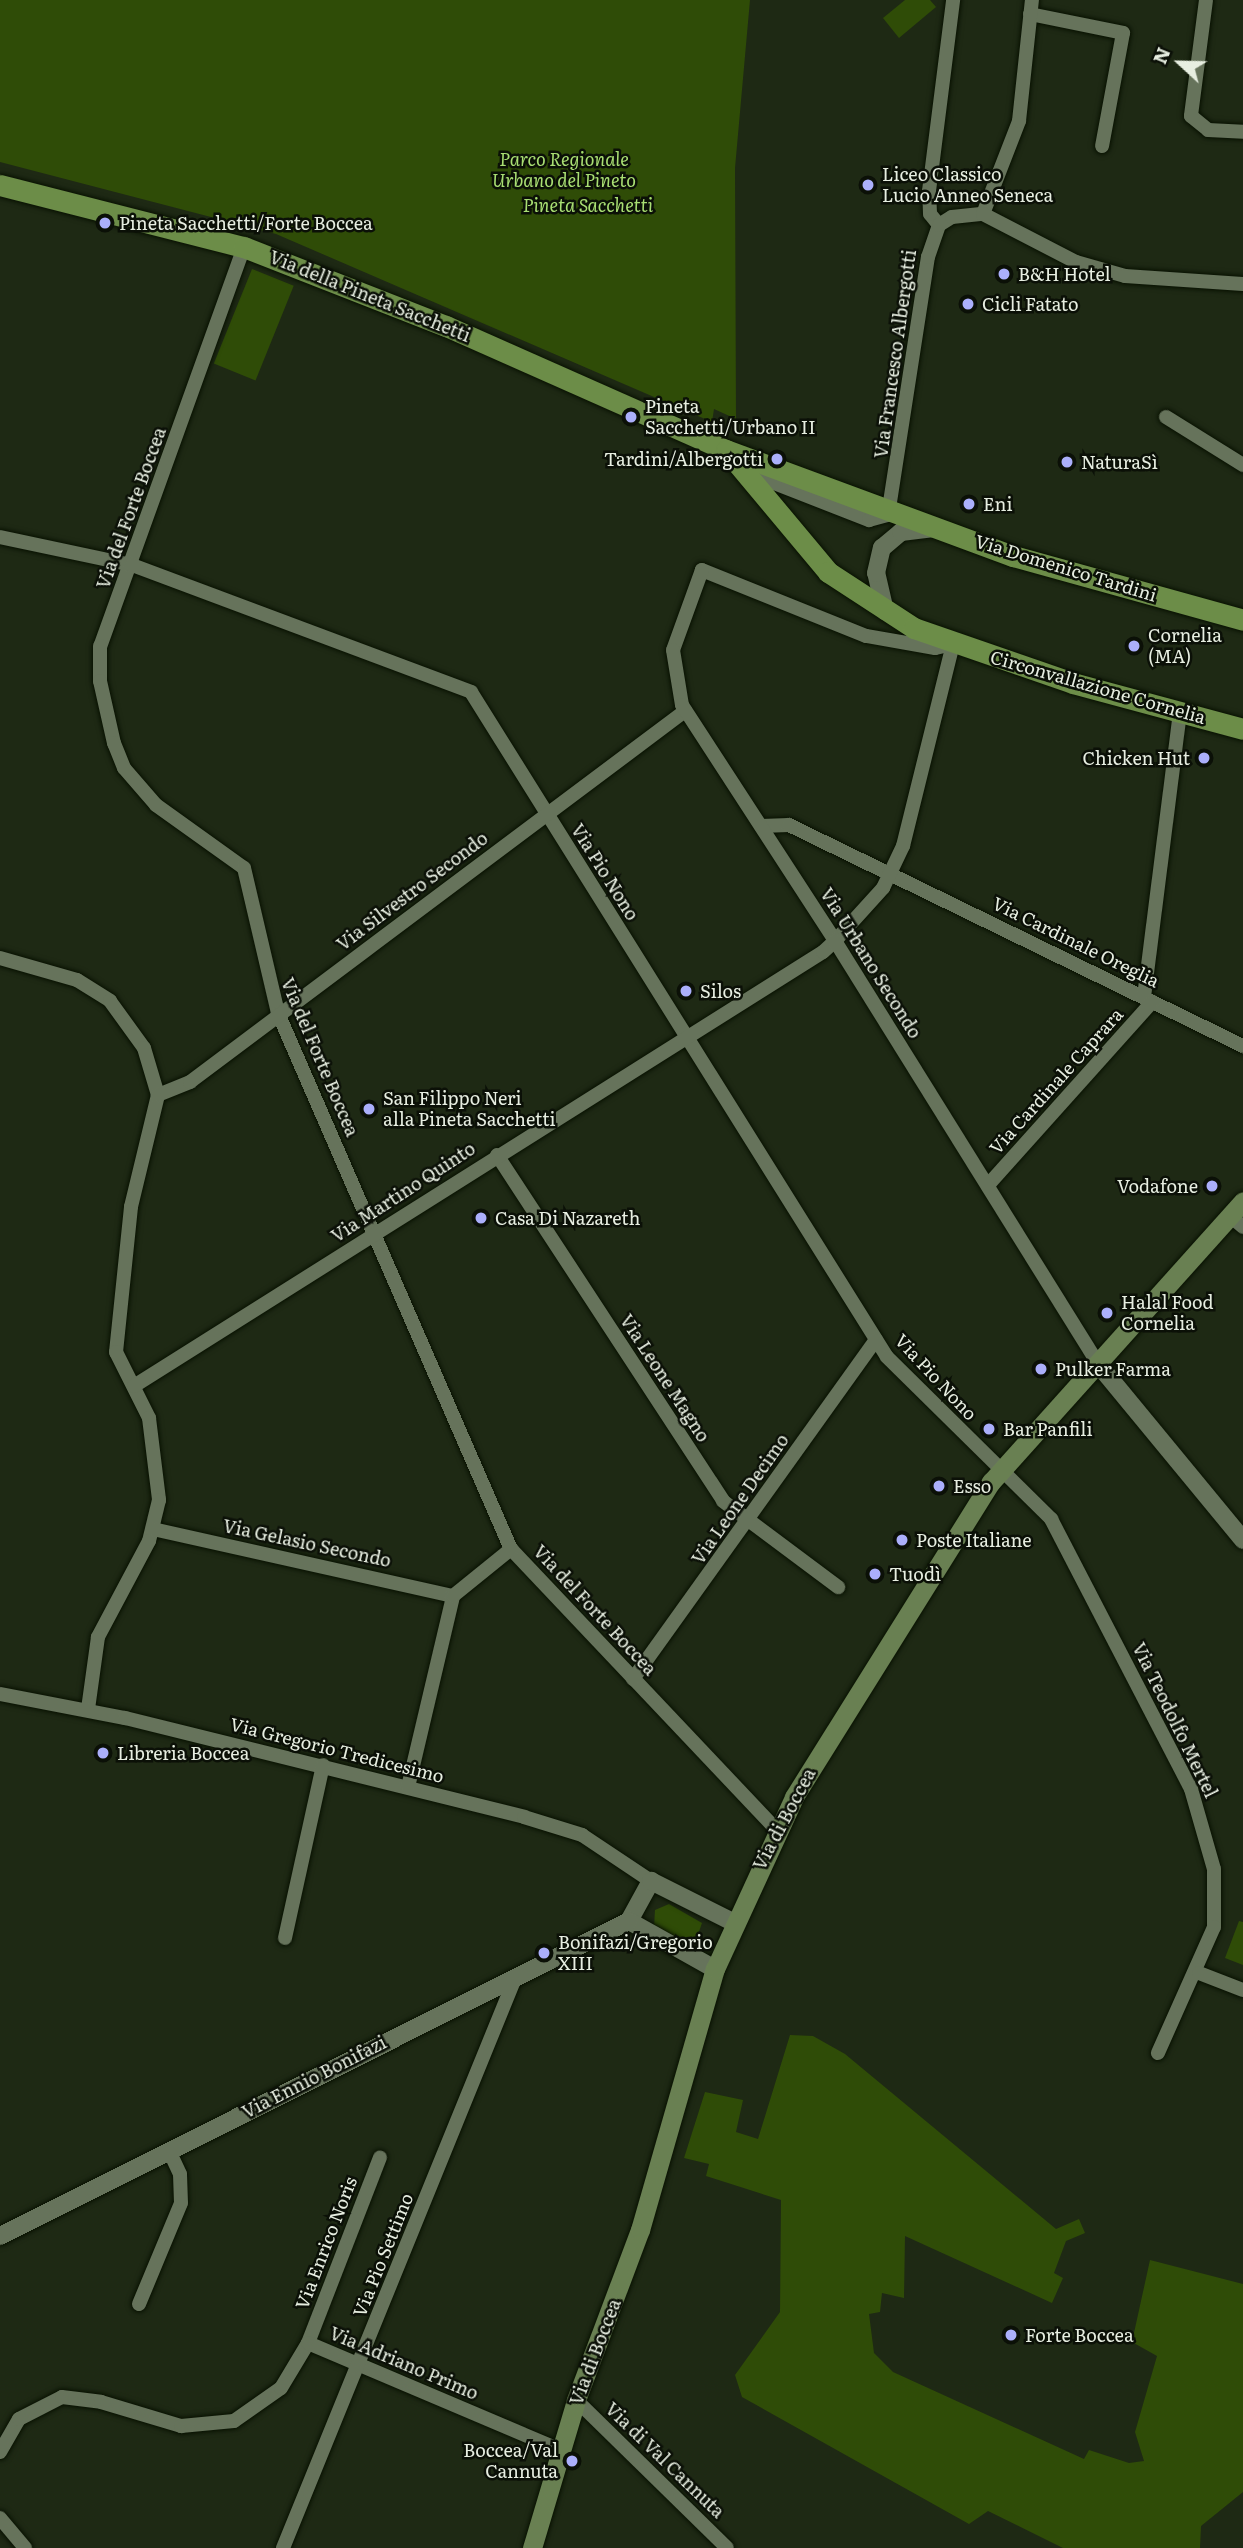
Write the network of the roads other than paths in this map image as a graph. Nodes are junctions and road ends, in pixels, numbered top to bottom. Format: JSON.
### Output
{"nodes":[{"id":1,"x":953,"y":0,"type":"edge"},
{"id":2,"x":1206,"y":0,"type":"edge"},
{"id":3,"x":1031,"y":7,"type":"edge"},
{"id":4,"x":1243,"y":132,"type":"edge"},
{"id":5,"x":1102,"y":146,"type":"dead end"},
{"id":6,"x":0,"y":185,"type":"edge"},
{"id":7,"x":983,"y":214,"type":"junction"},
{"id":8,"x":939,"y":225,"type":"junction"},
{"id":9,"x":244,"y":247,"type":"junction"},
{"id":10,"x":1243,"y":284,"type":"edge"},
{"id":11,"x":1166,"y":417,"type":"dead end"},
{"id":12,"x":726,"y":450,"type":"junction"},
{"id":13,"x":1243,"y":465,"type":"edge"},
{"id":14,"x":751,"y":474,"type":"junction"},
{"id":15,"x":890,"y":510,"type":"junction"},
{"id":16,"x":938,"y":527,"type":"junction"},
{"id":17,"x":0,"y":537,"type":"edge"},
{"id":18,"x":132,"y":565,"type":"junction"},
{"id":19,"x":702,"y":570,"type":"joint"},
{"id":20,"x":885,"y":611,"type":"junction"},
{"id":21,"x":1243,"y":620,"type":"edge"},
{"id":22,"x":953,"y":644,"type":"junction"},
{"id":23,"x":685,"y":711,"type":"junction"},
{"id":24,"x":1180,"y":714,"type":"junction"},
{"id":25,"x":1243,"y":729,"type":"edge"},
{"id":26,"x":546,"y":814,"type":"junction"},
{"id":27,"x":761,"y":826,"type":"junction"},
{"id":28,"x":893,"y":873,"type":"junction"},
{"id":29,"x":835,"y":942,"type":"junction"},
{"id":30,"x":0,"y":958,"type":"edge"},
{"id":31,"x":1148,"y":999,"type":"junction"},
{"id":32,"x":278,"y":1013,"type":"junction"},
{"id":33,"x":684,"y":1035,"type":"junction"},
{"id":34,"x":1243,"y":1046,"type":"edge"},
{"id":35,"x":158,"y":1095,"type":"junction"},
{"id":36,"x":497,"y":1155,"type":"junction"},
{"id":37,"x":988,"y":1185,"type":"junction"},
{"id":38,"x":1239,"y":1215,"type":"edge"},
{"id":39,"x":375,"y":1232,"type":"junction"},
{"id":40,"x":876,"y":1340,"type":"junction"},
{"id":41,"x":1098,"y":1364,"type":"junction"},
{"id":42,"x":135,"y":1386,"type":"junction"},
{"id":43,"x":1001,"y":1469,"type":"junction"},
{"id":44,"x":747,"y":1525,"type":"junction"},
{"id":45,"x":153,"y":1529,"type":"junction"},
{"id":46,"x":1243,"y":1540,"type":"edge"},
{"id":47,"x":511,"y":1549,"type":"junction"},
{"id":48,"x":838,"y":1587,"type":"dead end"},
{"id":49,"x":453,"y":1595,"type":"junction"},
{"id":50,"x":633,"y":1679,"type":"junction"},
{"id":51,"x":0,"y":1694,"type":"edge"},
{"id":52,"x":89,"y":1709,"type":"junction"},
{"id":53,"x":323,"y":1765,"type":"junction"},
{"id":54,"x":408,"y":1787,"type":"junction"},
{"id":55,"x":776,"y":1830,"type":"junction"},
{"id":56,"x":651,"y":1881,"type":"junction"},
{"id":57,"x":629,"y":1921,"type":"junction"},
{"id":58,"x":733,"y":1922,"type":"junction"},
{"id":59,"x":285,"y":1938,"type":"dead end"},
{"id":60,"x":715,"y":1969,"type":"junction"},
{"id":61,"x":1199,"y":1973,"type":"junction"},
{"id":62,"x":516,"y":1976,"type":"junction"},
{"id":63,"x":1243,"y":1990,"type":"edge"},
{"id":64,"x":1158,"y":2053,"type":"dead end"},
{"id":65,"x":169,"y":2150,"type":"junction"},
{"id":66,"x":380,"y":2158,"type":"dead end"},
{"id":67,"x":0,"y":2236,"type":"edge"},
{"id":68,"x":139,"y":2304,"type":"dead end"},
{"id":69,"x":308,"y":2343,"type":"junction"},
{"id":70,"x":359,"y":2365,"type":"junction"},
{"id":71,"x":576,"y":2400,"type":"junction"},
{"id":72,"x":560,"y":2450,"type":"junction"},
{"id":73,"x":0,"y":2452,"type":"edge"},
{"id":74,"x":0,"y":2518,"type":"edge"},
{"id":75,"x":25,"y":2548,"type":"edge"},
{"id":76,"x":283,"y":2548,"type":"edge"},
{"id":77,"x":532,"y":2548,"type":"edge"},
{"id":78,"x":727,"y":2548,"type":"edge"}],
"edges":[{"from":1,"to":8,"type":"street"},
{"from":2,"to":4,"type":"street"},
{"from":3,"to":5,"type":"street"},
{"from":3,"to":7,"type":"street"},
{"from":6,"to":9,"type":"main road","name":"Via della Pineta Sacchetti"},
{"from":7,"to":8,"type":"street"},
{"from":7,"to":10,"type":"street"},
{"from":8,"to":15,"type":"street","name":"Via Francesco Albergotti"},
{"from":9,"to":12,"type":"main road","name":"Via della Pineta Sacchetti"},
{"from":9,"to":18,"type":"street","name":"Via del Forte Boccea"},
{"from":11,"to":13,"type":"street"},
{"from":12,"to":14,"type":"main road","name":"Circonvallazione Cornelia"},
{"from":12,"to":15,"type":"main road","name":"Via Domenico Tardini"},
{"from":14,"to":15,"type":"street","name":"Via Domenico Tardini"},
{"from":14,"to":20,"type":"main road","name":"Circonvallazione Cornelia"},
{"from":15,"to":16,"type":"main road","name":"Via Domenico Tardini"},
{"from":16,"to":20,"type":"street"},
{"from":16,"to":21,"type":"main road","name":"Via Domenico Tardini"},
{"from":17,"to":18,"type":"street","name":"Via Pio Nono"},
{"from":18,"to":26,"type":"street","name":"Via Pio Nono"},
{"from":18,"to":32,"type":"street","name":"Via del Forte Boccea"},
{"from":19,"to":22,"type":"street","name":"Circonvallazione Cornelia"},
{"from":19,"to":23,"type":"street","name":"Via Urbano Secondo"},
{"from":20,"to":22,"type":"main road","name":"Circonvallazione Cornelia"},
{"from":22,"to":24,"type":"main road","name":"Circonvallazione Cornelia"},
{"from":22,"to":28,"type":"street"},
{"from":23,"to":26,"type":"street","name":"Via Silvestro Secondo"},
{"from":23,"to":27,"type":"street","name":"Via Urbano Secondo"},
{"from":24,"to":25,"type":"main road","name":"Circonvallazione Cornelia"},
{"from":24,"to":31,"type":"street"},
{"from":26,"to":32,"type":"street","name":"Via Silvestro Secondo"},
{"from":26,"to":33,"type":"street","name":"Via Pio Nono"},
{"from":27,"to":28,"type":"street","name":"Via Cardinale Oreglia"},
{"from":27,"to":29,"type":"street","name":"Via Urbano Secondo"},
{"from":28,"to":29,"type":"street","name":"Via Martino Quinto"},
{"from":28,"to":31,"type":"street","name":"Via Cardinale Oreglia"},
{"from":29,"to":33,"type":"street","name":"Via Martino Quinto"},
{"from":29,"to":37,"type":"street","name":"Via Urbano Secondo"},
{"from":30,"to":35,"type":"street"},
{"from":31,"to":34,"type":"street","name":"Via Cardinale Oreglia"},
{"from":31,"to":37,"type":"street","name":"Via Cardinale Caprara"},
{"from":32,"to":35,"type":"street","name":"Via Silvestro Secondo"},
{"from":32,"to":39,"type":"street","name":"Via del Forte Boccea"},
{"from":33,"to":36,"type":"street","name":"Via Martino Quinto"},
{"from":33,"to":40,"type":"street","name":"Via Pio Nono"},
{"from":35,"to":42,"type":"street"},
{"from":36,"to":39,"type":"street","name":"Via Martino Quinto"},
{"from":36,"to":44,"type":"street","name":"Via Leone Magno"},
{"from":37,"to":41,"type":"street","name":"Via Urbano Secondo"},
{"from":38,"to":41,"type":"main road","name":"Via di Boccea"},
{"from":39,"to":42,"type":"street","name":"Via Martino Quinto"},
{"from":39,"to":47,"type":"street","name":"Via del Forte Boccea"},
{"from":40,"to":43,"type":"street","name":"Via Pio Nono"},
{"from":40,"to":44,"type":"street","name":"Via Leone Decimo"},
{"from":41,"to":43,"type":"main road","name":"Via di Boccea"},
{"from":41,"to":46,"type":"street"},
{"from":42,"to":45,"type":"street"},
{"from":43,"to":55,"type":"main road","name":"Via di Boccea"},
{"from":43,"to":61,"type":"street","name":"Via Teodolfo Mertel"},
{"from":44,"to":48,"type":"street","name":"Via Leone Magno"},
{"from":44,"to":50,"type":"street","name":"Via Leone Decimo"},
{"from":45,"to":49,"type":"street","name":"Via Gelasio Secondo"},
{"from":45,"to":52,"type":"street"},
{"from":47,"to":49,"type":"street"},
{"from":47,"to":50,"type":"street","name":"Via del Forte Boccea"},
{"from":49,"to":54,"type":"street"},
{"from":50,"to":55,"type":"street","name":"Via del Forte Boccea"},
{"from":51,"to":52,"type":"street","name":"Via Gregorio Tredicesimo"},
{"from":52,"to":53,"type":"street","name":"Via Gregorio Tredicesimo"},
{"from":53,"to":54,"type":"street","name":"Via Gregorio Tredicesimo"},
{"from":53,"to":59,"type":"street"},
{"from":54,"to":56,"type":"street","name":"Via Gregorio Tredicesimo"},
{"from":55,"to":58,"type":"main road","name":"Via di Boccea"},
{"from":56,"to":57,"type":"street"},
{"from":56,"to":58,"type":"street"},
{"from":57,"to":60,"type":"street"},
{"from":57,"to":62,"type":"street","name":"Via Ennio Bonifazi"},
{"from":58,"to":60,"type":"main road","name":"Via di Boccea"},
{"from":60,"to":71,"type":"main road","name":"Via di Boccea"},
{"from":61,"to":63,"type":"street"},
{"from":61,"to":64,"type":"street","name":"Via Teodolfo Mertel"},
{"from":62,"to":65,"type":"street","name":"Via Ennio Bonifazi"},
{"from":62,"to":70,"type":"street","name":"Via Pio Settimo"},
{"from":65,"to":67,"type":"street","name":"Via Ennio Bonifazi"},
{"from":65,"to":68,"type":"street"},
{"from":66,"to":69,"type":"street","name":"Via Enrico Noris"},
{"from":69,"to":70,"type":"street","name":"Via Adriano Primo"},
{"from":69,"to":73,"type":"street","name":"Via Adriano Primo"},
{"from":70,"to":72,"type":"street","name":"Via Adriano Primo"},
{"from":70,"to":76,"type":"street","name":"Via Pio Settimo"},
{"from":71,"to":72,"type":"main road","name":"Via di Boccea"},
{"from":71,"to":78,"type":"street","name":"Via di Val Cannuta"},
{"from":72,"to":77,"type":"main road","name":"Via di Boccea"},
{"from":74,"to":75,"type":"street"}]}
